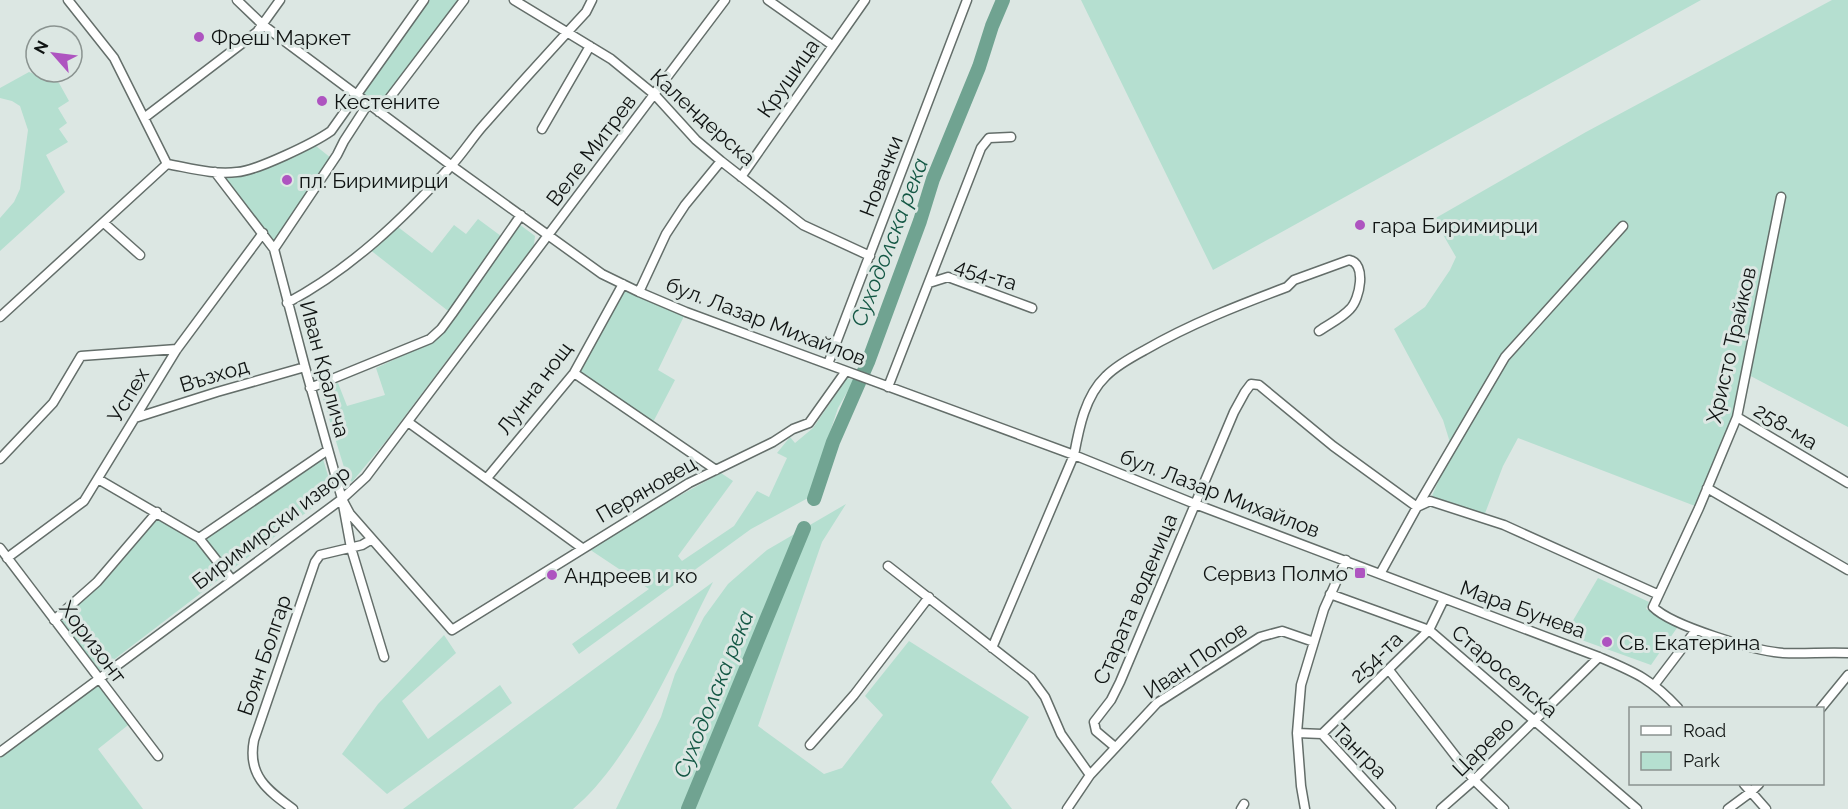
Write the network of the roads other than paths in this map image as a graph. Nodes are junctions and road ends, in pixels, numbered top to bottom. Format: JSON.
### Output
{"nodes":[{"id":1,"x":68,"y":0,"type":"edge"},
{"id":2,"x":237,"y":0,"type":"edge"},
{"id":3,"x":280,"y":0,"type":"edge"},
{"id":4,"x":424,"y":0,"type":"edge"},
{"id":5,"x":464,"y":0,"type":"edge"},
{"id":6,"x":514,"y":0,"type":"edge"},
{"id":7,"x":592,"y":0,"type":"edge"},
{"id":8,"x":725,"y":0,"type":"edge"},
{"id":9,"x":768,"y":0,"type":"edge"},
{"id":10,"x":865,"y":0,"type":"edge"},
{"id":11,"x":967,"y":0,"type":"edge"},
{"id":12,"x":263,"y":25,"type":"junction"},
{"id":13,"x":567,"y":33,"type":"junction"},
{"id":14,"x":832,"y":45,"type":"junction"},
{"id":15,"x":590,"y":46,"type":"junction"},
{"id":16,"x":355,"y":94,"type":"junction"},
{"id":17,"x":655,"y":95,"type":"junction"},
{"id":18,"x":368,"y":104,"type":"junction"},
{"id":19,"x":379,"y":112,"type":"junction"},
{"id":20,"x":144,"y":118,"type":"junction"},
{"id":21,"x":542,"y":129,"type":"dead end"},
{"id":22,"x":331,"y":131,"type":"junction"},
{"id":23,"x":1011,"y":137,"type":"dead end"},
{"id":24,"x":344,"y":141,"type":"junction"},
{"id":25,"x":721,"y":161,"type":"junction"},
{"id":26,"x":167,"y":164,"type":"junction"},
{"id":27,"x":452,"y":166,"type":"junction"},
{"id":28,"x":214,"y":172,"type":"junction"},
{"id":29,"x":741,"y":177,"type":"junction"},
{"id":30,"x":1781,"y":197,"type":"dead end"},
{"id":31,"x":521,"y":215,"type":"junction"},
{"id":32,"x":104,"y":223,"type":"junction"},
{"id":33,"x":1623,"y":226,"type":"dead end"},
{"id":34,"x":263,"y":233,"type":"junction"},
{"id":35,"x":549,"y":235,"type":"junction"},
{"id":36,"x":274,"y":249,"type":"junction"},
{"id":37,"x":140,"y":255,"type":"dead end"},
{"id":38,"x":870,"y":256,"type":"junction"},
{"id":39,"x":929,"y":283,"type":"junction"},
{"id":40,"x":623,"y":284,"type":"junction"},
{"id":41,"x":639,"y":292,"type":"junction"},
{"id":42,"x":287,"y":303,"type":"junction"},
{"id":43,"x":1032,"y":308,"type":"dead end"},
{"id":44,"x":0,"y":317,"type":"edge"},
{"id":45,"x":1319,"y":331,"type":"dead end"},
{"id":46,"x":177,"y":349,"type":"junction"},
{"id":47,"x":828,"y":364,"type":"junction"},
{"id":48,"x":304,"y":367,"type":"junction"},
{"id":49,"x":848,"y":371,"type":"junction"},
{"id":50,"x":573,"y":373,"type":"junction"},
{"id":51,"x":888,"y":387,"type":"junction"},
{"id":52,"x":310,"y":388,"type":"junction"},
{"id":53,"x":1737,"y":417,"type":"junction"},
{"id":54,"x":135,"y":418,"type":"junction"},
{"id":55,"x":408,"y":422,"type":"junction"},
{"id":56,"x":328,"y":450,"type":"junction"},
{"id":57,"x":1074,"y":455,"type":"junction"},
{"id":58,"x":0,"y":459,"type":"edge"},
{"id":59,"x":716,"y":470,"type":"junction"},
{"id":60,"x":487,"y":478,"type":"junction"},
{"id":61,"x":98,"y":479,"type":"junction"},
{"id":62,"x":1848,"y":483,"type":"edge"},
{"id":63,"x":1707,"y":488,"type":"junction"},
{"id":64,"x":342,"y":498,"type":"junction"},
{"id":65,"x":1195,"y":504,"type":"junction"},
{"id":66,"x":1417,"y":507,"type":"junction"},
{"id":67,"x":157,"y":512,"type":"junction"},
{"id":68,"x":199,"y":538,"type":"junction"},
{"id":69,"x":372,"y":539,"type":"junction"},
{"id":70,"x":0,"y":548,"type":"edge"},
{"id":71,"x":351,"y":548,"type":"junction"},
{"id":72,"x":582,"y":548,"type":"junction"},
{"id":73,"x":7,"y":558,"type":"junction"},
{"id":74,"x":1346,"y":560,"type":"junction"},
{"id":75,"x":888,"y":566,"type":"dead end"},
{"id":76,"x":1848,"y":570,"type":"edge"},
{"id":77,"x":1380,"y":574,"type":"junction"},
{"id":78,"x":232,"y":580,"type":"junction"},
{"id":79,"x":1330,"y":594,"type":"junction"},
{"id":80,"x":1657,"y":594,"type":"junction"},
{"id":81,"x":929,"y":597,"type":"junction"},
{"id":82,"x":1444,"y":599,"type":"junction"},
{"id":83,"x":54,"y":620,"type":"junction"},
{"id":84,"x":452,"y":630,"type":"joint"},
{"id":85,"x":1429,"y":630,"type":"junction"},
{"id":86,"x":1696,"y":630,"type":"junction"},
{"id":87,"x":1314,"y":642,"type":"junction"},
{"id":88,"x":992,"y":648,"type":"junction"},
{"id":89,"x":1848,"y":652,"type":"edge"},
{"id":90,"x":384,"y":657,"type":"dead end"},
{"id":91,"x":1599,"y":657,"type":"junction"},
{"id":92,"x":1389,"y":670,"type":"junction"},
{"id":93,"x":1848,"y":675,"type":"edge"},
{"id":94,"x":99,"y":679,"type":"junction"},
{"id":95,"x":1655,"y":684,"type":"junction"},
{"id":96,"x":1677,"y":707,"type":"edge"},
{"id":97,"x":1822,"y":707,"type":"edge"},
{"id":98,"x":1535,"y":720,"type":"junction"},
{"id":99,"x":1297,"y":733,"type":"junction"},
{"id":100,"x":1322,"y":734,"type":"junction"},
{"id":101,"x":810,"y":745,"type":"dead end"},
{"id":102,"x":1115,"y":747,"type":"junction"},
{"id":103,"x":0,"y":752,"type":"edge"},
{"id":104,"x":158,"y":756,"type":"dead end"},
{"id":105,"x":1090,"y":775,"type":"junction"},
{"id":106,"x":1474,"y":780,"type":"junction"},
{"id":107,"x":1746,"y":785,"type":"edge"},
{"id":108,"x":1757,"y":785,"type":"edge"},
{"id":109,"x":1751,"y":792,"type":"junction"},
{"id":110,"x":293,"y":809,"type":"edge"},
{"id":111,"x":1067,"y":809,"type":"edge"},
{"id":112,"x":1305,"y":809,"type":"edge"},
{"id":113,"x":1391,"y":809,"type":"edge"},
{"id":114,"x":1441,"y":809,"type":"edge"},
{"id":115,"x":1504,"y":809,"type":"edge"},
{"id":116,"x":1637,"y":809,"type":"edge"},
{"id":117,"x":1728,"y":809,"type":"edge"},
{"id":118,"x":1766,"y":809,"type":"edge"}],
"edges":[{"from":1,"to":20,"type":"street"},
{"from":2,"to":12,"type":"street","name":"бул. Лазар Михайлов"},
{"from":3,"to":12,"type":"street"},
{"from":4,"to":16,"type":"street"},
{"from":5,"to":19,"type":"street"},
{"from":6,"to":13,"type":"street","name":"Календерска"},
{"from":7,"to":13,"type":"street"},
{"from":8,"to":17,"type":"street","name":"Веле Митрев"},
{"from":9,"to":14,"type":"street"},
{"from":10,"to":14,"type":"street","name":"Крушица"},
{"from":11,"to":38,"type":"street","name":"Новачки"},
{"from":12,"to":16,"type":"street","name":"бул. Лазар Михайлов"},
{"from":12,"to":20,"type":"street"},
{"from":13,"to":15,"type":"street","name":"Календерска"},
{"from":13,"to":27,"type":"street"},
{"from":14,"to":29,"type":"street","name":"Крушица"},
{"from":15,"to":17,"type":"street","name":"Календерска"},
{"from":15,"to":21,"type":"street"},
{"from":16,"to":18,"type":"street","name":"бул. Лазар Михайлов"},
{"from":16,"to":22,"type":"street"},
{"from":17,"to":25,"type":"street","name":"Календерска"},
{"from":17,"to":35,"type":"street","name":"Веле Митрев"},
{"from":18,"to":19,"type":"street","name":"бул. Лазар Михайлов"},
{"from":18,"to":24,"type":"street"},
{"from":19,"to":27,"type":"street","name":"бул. Лазар Михайлов"},
{"from":20,"to":26,"type":"street"},
{"from":22,"to":24,"type":"street"},
{"from":22,"to":28,"type":"street"},
{"from":23,"to":39,"type":"street"},
{"from":24,"to":36,"type":"street"},
{"from":25,"to":29,"type":"street","name":"Календерска"},
{"from":25,"to":41,"type":"street"},
{"from":26,"to":28,"type":"street"},
{"from":26,"to":32,"type":"street"},
{"from":27,"to":31,"type":"street","name":"бул. Лазар Михайлов"},
{"from":27,"to":42,"type":"street"},
{"from":28,"to":34,"type":"street"},
{"from":29,"to":38,"type":"street","name":"Календерска"},
{"from":30,"to":53,"type":"street","name":"Христо Трайков"},
{"from":31,"to":35,"type":"street","name":"бул. Лазар Михайлов"},
{"from":31,"to":52,"type":"street"},
{"from":32,"to":37,"type":"street"},
{"from":32,"to":44,"type":"street"},
{"from":33,"to":66,"type":"street"},
{"from":34,"to":36,"type":"street"},
{"from":34,"to":46,"type":"street","name":"Успех"},
{"from":35,"to":40,"type":"street","name":"бул. Лазар Михайлов"},
{"from":35,"to":55,"type":"street","name":"Биримирски извор"},
{"from":36,"to":42,"type":"street","name":"Иван Кралича"},
{"from":38,"to":47,"type":"street","name":"Новачки"},
{"from":39,"to":43,"type":"street","name":"454-та"},
{"from":39,"to":51,"type":"street"},
{"from":40,"to":41,"type":"street","name":"бул. Лазар Михайлов"},
{"from":40,"to":50,"type":"street","name":"Лунна нощ"},
{"from":41,"to":47,"type":"street","name":"бул. Лазар Михайлов"},
{"from":42,"to":48,"type":"street","name":"Иван Кралича"},
{"from":45,"to":57,"type":"street"},
{"from":46,"to":54,"type":"street","name":"Успех"},
{"from":46,"to":58,"type":"street"},
{"from":47,"to":49,"type":"street","name":"бул. Лазар Михайлов"},
{"from":48,"to":52,"type":"street","name":"Иван Кралича"},
{"from":48,"to":54,"type":"street","name":"Възход"},
{"from":49,"to":51,"type":"street","name":"бул. Лазар Михайлов"},
{"from":49,"to":59,"type":"street","name":"Перяновец"},
{"from":50,"to":59,"type":"street"},
{"from":50,"to":60,"type":"street","name":"Лунна нощ"},
{"from":51,"to":57,"type":"street","name":"бул. Лазар Михайлов"},
{"from":52,"to":56,"type":"street","name":"Иван Кралича"},
{"from":53,"to":62,"type":"street","name":"258-ма"},
{"from":53,"to":63,"type":"street","name":"Христо Трайков"},
{"from":54,"to":61,"type":"street","name":"Успех"},
{"from":55,"to":60,"type":"street"},
{"from":55,"to":64,"type":"street","name":"Биримирски извор"},
{"from":56,"to":64,"type":"street","name":"Иван Кралича"},
{"from":56,"to":68,"type":"street","name":"Биримирски извор"},
{"from":57,"to":65,"type":"street","name":"бул. Лазар Михайлов"},
{"from":57,"to":88,"type":"street"},
{"from":59,"to":72,"type":"street","name":"Перяновец"},
{"from":60,"to":72,"type":"street"},
{"from":61,"to":67,"type":"street","name":"Биримирски извор"},
{"from":61,"to":73,"type":"street","name":"Успех"},
{"from":63,"to":76,"type":"street"},
{"from":63,"to":80,"type":"street","name":"Христо Трайков"},
{"from":64,"to":69,"type":"street","name":"Иван Кралича"},
{"from":64,"to":71,"type":"street","name":"Иван Кралича"},
{"from":64,"to":78,"type":"street","name":"Биримирски извор"},
{"from":65,"to":66,"type":"street","name":"Старата воденица"},
{"from":65,"to":74,"type":"street","name":"бул. Лазар Михайлов"},
{"from":65,"to":102,"type":"street","name":"Старата воденица"},
{"from":66,"to":77,"type":"street"},
{"from":66,"to":80,"type":"street"},
{"from":67,"to":68,"type":"street","name":"Биримирски извор"},
{"from":67,"to":83,"type":"street"},
{"from":68,"to":78,"type":"street"},
{"from":69,"to":71,"type":"street","name":"Боян Болгар"},
{"from":69,"to":84,"type":"street","name":"Иван Кралича"},
{"from":70,"to":73,"type":"street","name":"Хоризонт"},
{"from":71,"to":90,"type":"street","name":"Иван Кралича"},
{"from":71,"to":110,"type":"street","name":"Боян Болгар"},
{"from":72,"to":84,"type":"street","name":"Перяновец"},
{"from":73,"to":83,"type":"street","name":"Хоризонт"},
{"from":74,"to":77,"type":"street","name":"Мара Бунева"},
{"from":74,"to":79,"type":"street"},
{"from":75,"to":81,"type":"street"},
{"from":77,"to":82,"type":"street","name":"Мара Бунева"},
{"from":78,"to":94,"type":"street","name":"Биримирски извор"},
{"from":79,"to":85,"type":"street","name":"Староселска"},
{"from":79,"to":87,"type":"street"},
{"from":80,"to":86,"type":"street"},
{"from":81,"to":88,"type":"street"},
{"from":81,"to":101,"type":"street"},
{"from":82,"to":85,"type":"street","name":"254-та"},
{"from":82,"to":91,"type":"street","name":"Мара Бунева"},
{"from":83,"to":94,"type":"street","name":"Хоризонт"},
{"from":85,"to":92,"type":"street","name":"254-та"},
{"from":85,"to":98,"type":"street","name":"Староселска"},
{"from":86,"to":89,"type":"street"},
{"from":86,"to":95,"type":"street"},
{"from":87,"to":99,"type":"street"},
{"from":87,"to":102,"type":"street","name":"Иван Попов"},
{"from":88,"to":105,"type":"street"},
{"from":91,"to":95,"type":"street","name":"Мара Бунева"},
{"from":91,"to":98,"type":"street","name":"Царево"},
{"from":92,"to":100,"type":"street","name":"254-та"},
{"from":92,"to":106,"type":"street"},
{"from":93,"to":97,"type":"street"},
{"from":94,"to":103,"type":"street","name":"Биримирски извор"},
{"from":94,"to":104,"type":"street","name":"Хоризонт"},
{"from":95,"to":96,"type":"street","name":"Мара Бунева"},
{"from":98,"to":106,"type":"street","name":"Царево"},
{"from":98,"to":116,"type":"street","name":"Староселска"},
{"from":99,"to":100,"type":"street","name":"Тангра"},
{"from":99,"to":112,"type":"street"},
{"from":100,"to":113,"type":"street","name":"Тангра"},
{"from":102,"to":105,"type":"street","name":"Иван Попов"},
{"from":105,"to":111,"type":"street","name":"Иван Попов"},
{"from":106,"to":114,"type":"street","name":"Царево"},
{"from":106,"to":115,"type":"street"},
{"from":107,"to":109,"type":"street"},
{"from":108,"to":109,"type":"street"},
{"from":109,"to":117,"type":"street"},
{"from":109,"to":118,"type":"street"}]}
